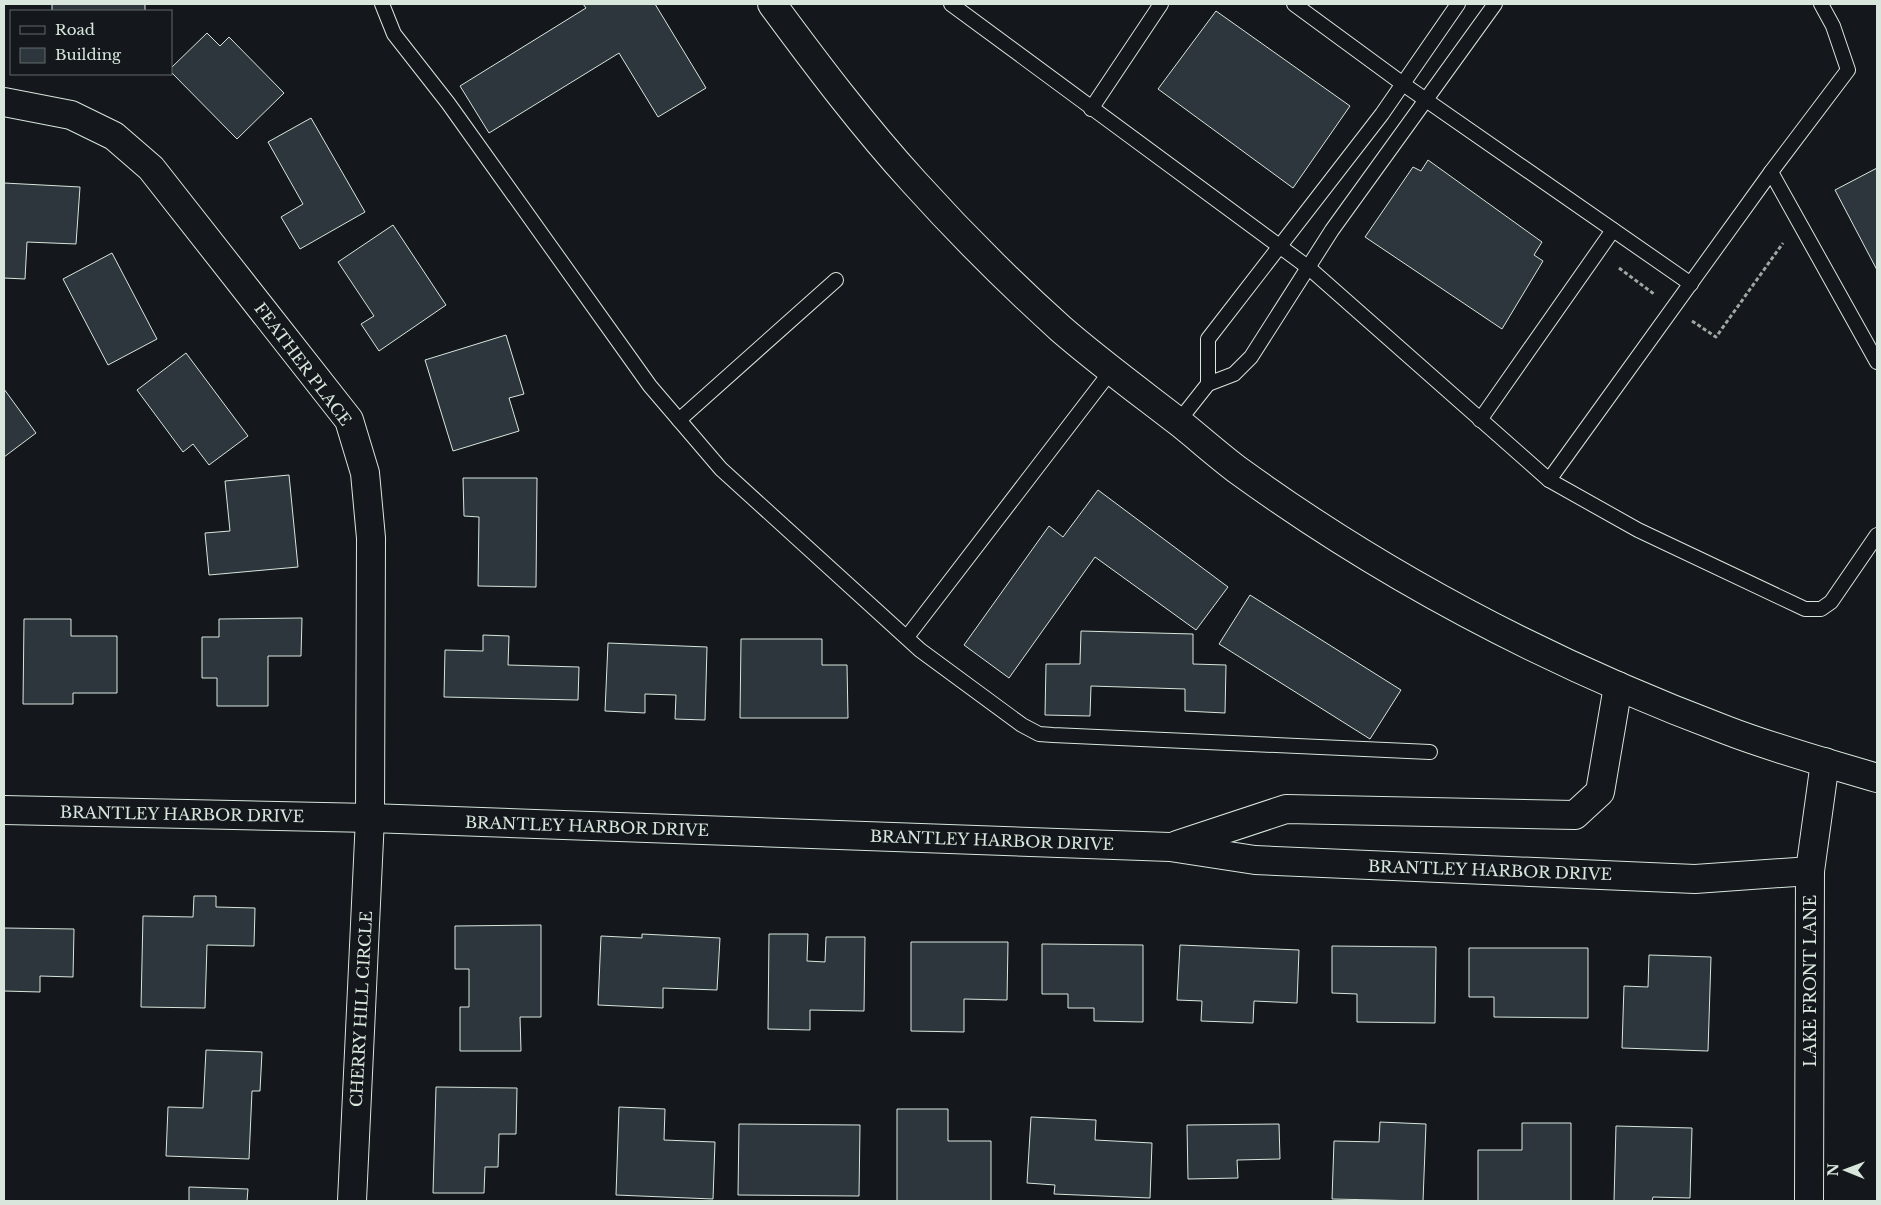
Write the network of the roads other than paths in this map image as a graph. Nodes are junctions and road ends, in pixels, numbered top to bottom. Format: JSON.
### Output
{"nodes":[{"id":1,"x":382,"y":4,"type":"edge"},
{"id":2,"x":772,"y":4,"type":"edge"},
{"id":3,"x":951,"y":4,"type":"edge"},
{"id":4,"x":1161,"y":4,"type":"edge"},
{"id":5,"x":1294,"y":4,"type":"edge"},
{"id":6,"x":1458,"y":4,"type":"edge"},
{"id":7,"x":1495,"y":4,"type":"edge"},
{"id":8,"x":1821,"y":4,"type":"edge"},
{"id":9,"x":1403,"y":84,"type":"junction"},
{"id":10,"x":1425,"y":99,"type":"junction"},
{"id":11,"x":4,"y":102,"type":"edge"},
{"id":12,"x":1091,"y":109,"type":"junction"},
{"id":13,"x":1771,"y":172,"type":"junction"},
{"id":14,"x":1613,"y":230,"type":"junction"},
{"id":15,"x":1280,"y":246,"type":"junction"},
{"id":16,"x":1309,"y":268,"type":"junction"},
{"id":17,"x":836,"y":280,"type":"dead end"},
{"id":18,"x":1691,"y":284,"type":"junction"},
{"id":19,"x":1877,"y":362,"type":"edge"},
{"id":20,"x":1111,"y":371,"type":"junction"},
{"id":21,"x":1208,"y":384,"type":"junction"},
{"id":22,"x":679,"y":420,"type":"junction"},
{"id":23,"x":1480,"y":420,"type":"junction"},
{"id":24,"x":1178,"y":422,"type":"junction"},
{"id":25,"x":1550,"y":480,"type":"junction"},
{"id":26,"x":1877,"y":535,"type":"edge"},
{"id":27,"x":906,"y":637,"type":"junction"},
{"id":28,"x":1618,"y":686,"type":"junction"},
{"id":29,"x":1430,"y":752,"type":"dead end"},
{"id":30,"x":1825,"y":762,"type":"junction"},
{"id":31,"x":1877,"y":778,"type":"edge"},
{"id":32,"x":4,"y":810,"type":"edge"},
{"id":33,"x":370,"y":818,"type":"junction"},
{"id":34,"x":1170,"y":847,"type":"junction"},
{"id":35,"x":1810,"y":871,"type":"junction"},
{"id":36,"x":352,"y":1201,"type":"edge"},
{"id":37,"x":1809,"y":1201,"type":"edge"}],
"edges":[{"from":1,"to":22,"type":"lane"},
{"from":2,"to":20,"type":"street"},
{"from":3,"to":12,"type":"lane"},
{"from":4,"to":12,"type":"lane"},
{"from":5,"to":9,"type":"lane"},
{"from":6,"to":9,"type":"lane"},
{"from":7,"to":10,"type":"lane"},
{"from":8,"to":13,"type":"lane"},
{"from":9,"to":10,"type":"lane"},
{"from":9,"to":15,"type":"lane"},
{"from":10,"to":14,"type":"lane"},
{"from":10,"to":16,"type":"lane"},
{"from":11,"to":33,"type":"street","name":"FEATHER PLACE"},
{"from":12,"to":15,"type":"lane"},
{"from":13,"to":18,"type":"lane"},
{"from":13,"to":19,"type":"lane"},
{"from":14,"to":18,"type":"lane"},
{"from":14,"to":23,"type":"lane"},
{"from":15,"to":16,"type":"lane"},
{"from":15,"to":21,"type":"lane"},
{"from":16,"to":21,"type":"lane"},
{"from":16,"to":23,"type":"lane"},
{"from":17,"to":22,"type":"lane"},
{"from":18,"to":25,"type":"lane"},
{"from":20,"to":24,"type":"street"},
{"from":20,"to":27,"type":"lane"},
{"from":21,"to":24,"type":"lane"},
{"from":22,"to":27,"type":"lane"},
{"from":23,"to":25,"type":"lane"},
{"from":24,"to":28,"type":"street"},
{"from":25,"to":26,"type":"lane"},
{"from":27,"to":29,"type":"lane"},
{"from":28,"to":30,"type":"street"},
{"from":28,"to":34,"type":"street","name":"BRANTLEY HARBOR DRIVE"},
{"from":30,"to":31,"type":"street"},
{"from":30,"to":35,"type":"street","name":"LAKE FRONT LANE"},
{"from":32,"to":33,"type":"street","name":"BRANTLEY HARBOR DRIVE"},
{"from":33,"to":34,"type":"street","name":"BRANTLEY HARBOR DRIVE"},
{"from":33,"to":36,"type":"street","name":"CHERRY HILL CIRCLE"},
{"from":34,"to":35,"type":"street","name":"BRANTLEY HARBOR DRIVE"},
{"from":35,"to":37,"type":"street","name":"LAKE FRONT LANE"}]}
